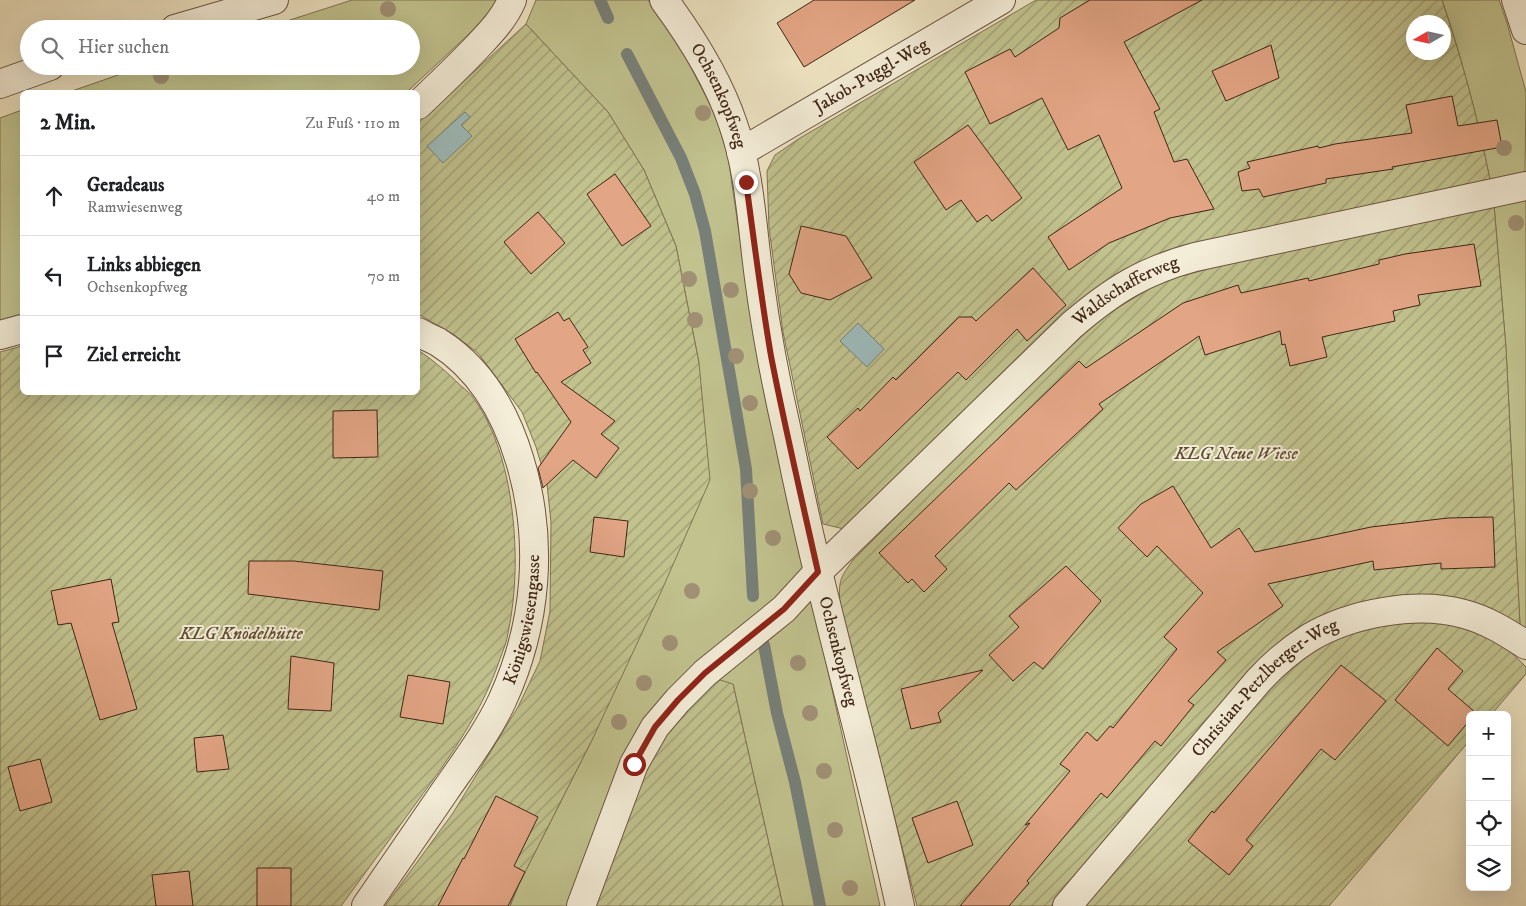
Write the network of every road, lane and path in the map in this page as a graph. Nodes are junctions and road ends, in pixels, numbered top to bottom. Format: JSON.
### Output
{"nodes":[{"id":1,"x":274,"y":0,"type":"edge"},
{"id":2,"x":512,"y":0,"type":"edge"},
{"id":3,"x":664,"y":0,"type":"edge"},
{"id":4,"x":1001,"y":0,"type":"edge"},
{"id":5,"x":1516,"y":0,"type":"edge"},
{"id":6,"x":206,"y":20,"type":"edge"},
{"id":7,"x":1526,"y":30,"type":"edge"},
{"id":8,"x":25,"y":75,"type":"edge"},
{"id":9,"x":0,"y":84,"type":"edge"},
{"id":10,"x":420,"y":103,"type":"edge"},
{"id":11,"x":741,"y":152,"type":"junction"},
{"id":12,"x":1526,"y":186,"type":"edge"},
{"id":13,"x":20,"y":330,"type":"edge"},
{"id":14,"x":420,"y":333,"type":"edge"},
{"id":15,"x":0,"y":335,"type":"edge"},
{"id":16,"x":818,"y":572,"type":"junction"},
{"id":17,"x":1526,"y":644,"type":"edge"},
{"id":18,"x":366,"y":906,"type":"edge"},
{"id":19,"x":581,"y":906,"type":"edge"},
{"id":20,"x":900,"y":906,"type":"edge"},
{"id":21,"x":1067,"y":906,"type":"edge"}],
"edges":[{"from":1,"to":6,"type":"street"},
{"from":2,"to":10,"type":"street"},
{"from":3,"to":11,"type":"street","name":"Ochsenkopfweg"},
{"from":4,"to":11,"type":"street","name":"Jakob-Puggl-Weg"},
{"from":5,"to":7,"type":"street"},
{"from":8,"to":9,"type":"street"},
{"from":11,"to":16,"type":"street","name":"Ochsenkopfweg"},
{"from":12,"to":16,"type":"street","name":"Waldschafferweg"},
{"from":13,"to":15,"type":"street"},
{"from":14,"to":18,"type":"street","name":"Königswiesengasse"},
{"from":16,"to":19,"type":"street","name":"Waldschafferweg"},
{"from":16,"to":20,"type":"street","name":"Ochsenkopfweg"},
{"from":17,"to":21,"type":"street","name":"Christian-Petzlberger-Weg"}]}
